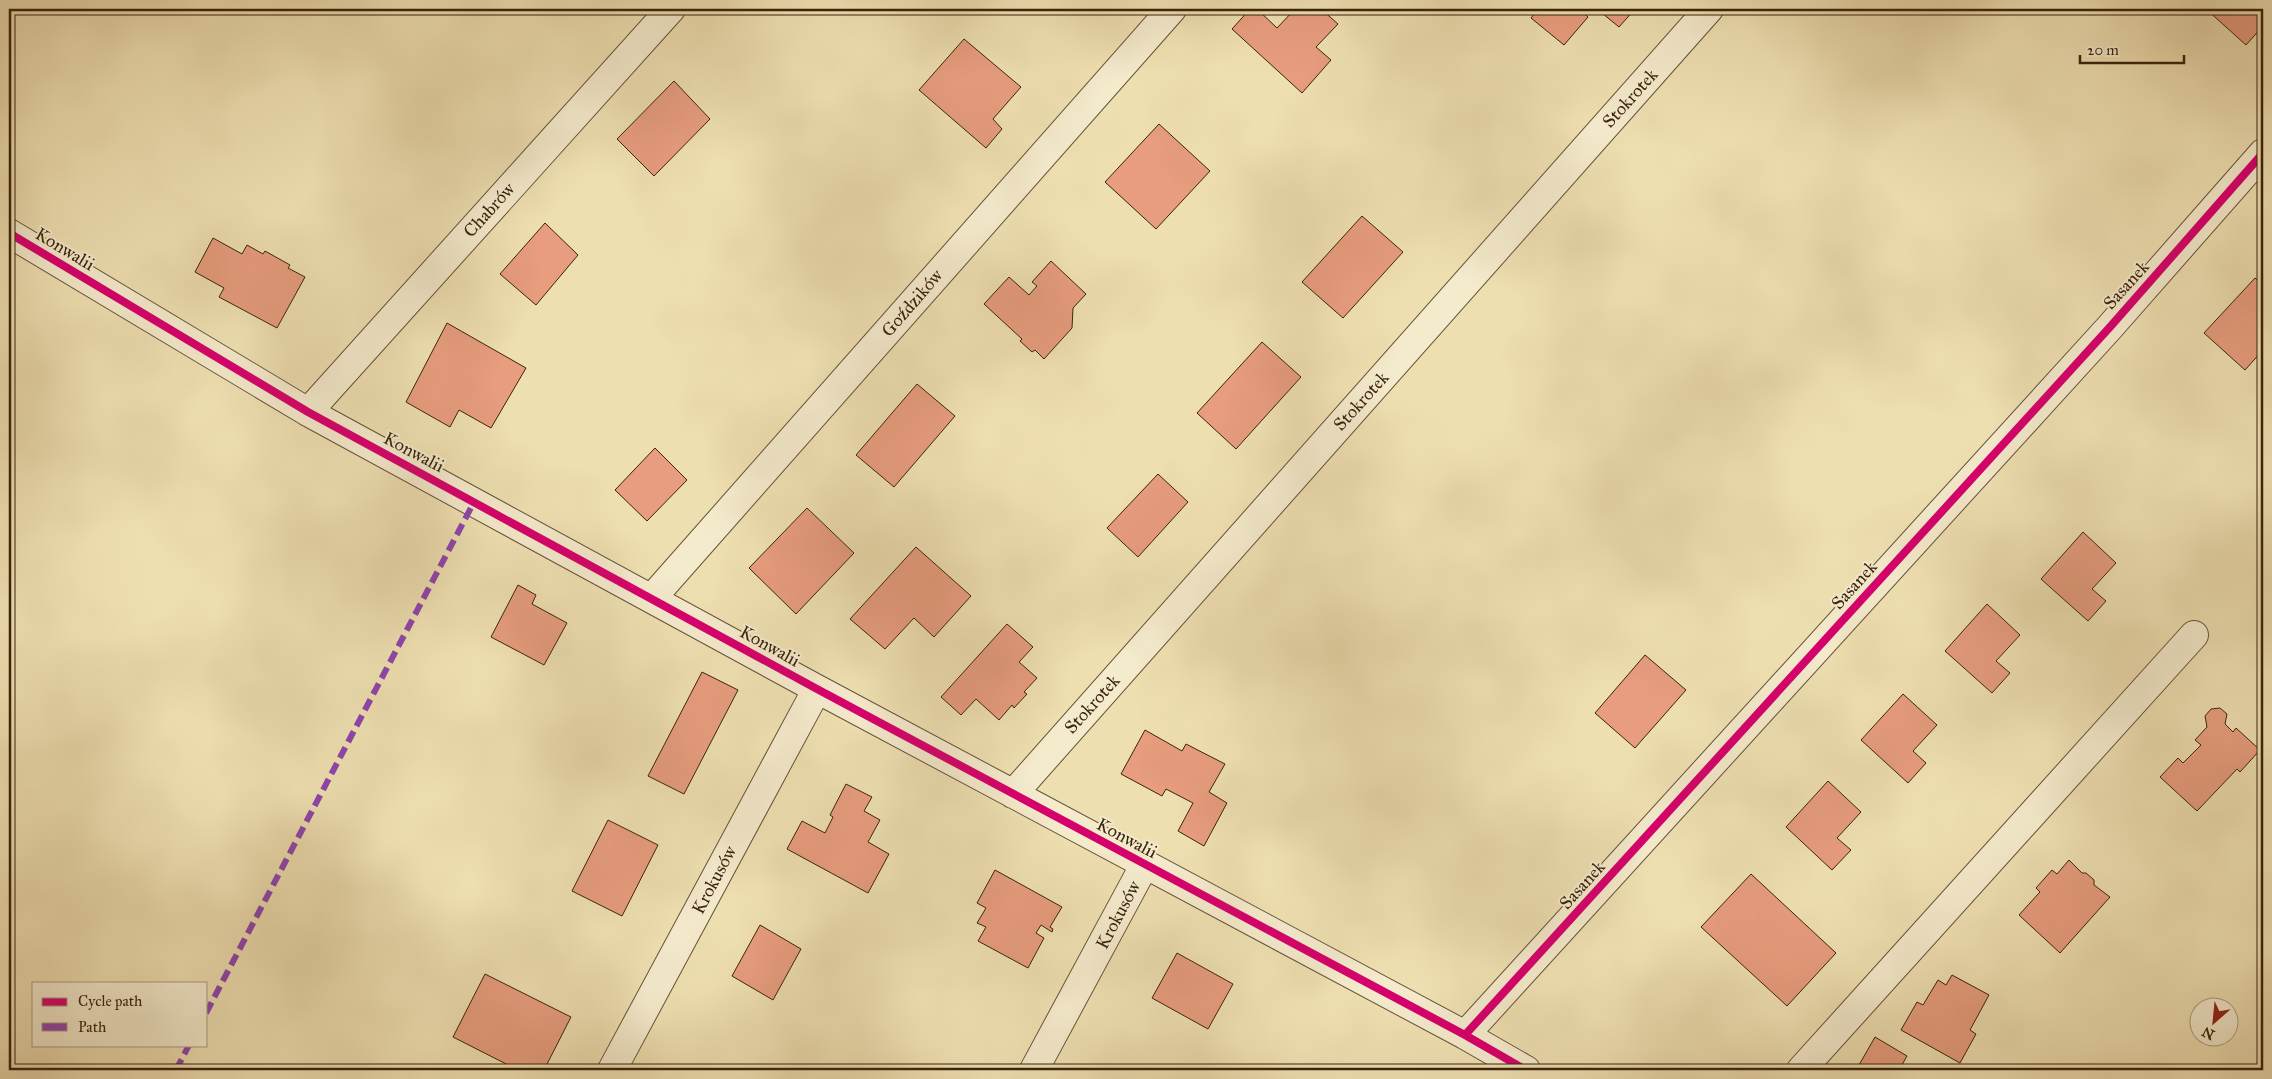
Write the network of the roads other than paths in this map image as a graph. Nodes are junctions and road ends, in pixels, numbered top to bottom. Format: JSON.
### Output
{"nodes":[{"id":1,"x":671,"y":9,"type":"edge"},
{"id":2,"x":1172,"y":9,"type":"edge"},
{"id":3,"x":1709,"y":9,"type":"edge"},
{"id":4,"x":2263,"y":153,"type":"edge"},
{"id":5,"x":9,"y":233,"type":"edge"},
{"id":6,"x":308,"y":412,"type":"junction"},
{"id":7,"x":652,"y":598,"type":"junction"},
{"id":8,"x":2194,"y":634,"type":"dead end"},
{"id":9,"x":817,"y":689,"type":"junction"},
{"id":10,"x":1013,"y":794,"type":"junction"},
{"id":11,"x":1145,"y":864,"type":"junction"},
{"id":12,"x":1465,"y":1035,"type":"junction"},
{"id":13,"x":612,"y":1070,"type":"edge"},
{"id":14,"x":1034,"y":1070,"type":"edge"},
{"id":15,"x":1526,"y":1070,"type":"edge"},
{"id":16,"x":1801,"y":1070,"type":"edge"}],
"edges":[{"from":1,"to":6,"type":"street","name":"Chabrów"},
{"from":2,"to":7,"type":"street","name":"Goździków"},
{"from":3,"to":10,"type":"street","name":"Stokrotek"},
{"from":4,"to":12,"type":"street","name":"Sasanek"},
{"from":5,"to":6,"type":"street","name":"Konwalii"},
{"from":6,"to":7,"type":"street","name":"Konwalii"},
{"from":7,"to":9,"type":"street","name":"Konwalii"},
{"from":8,"to":16,"type":"street"},
{"from":9,"to":10,"type":"street","name":"Konwalii"},
{"from":9,"to":13,"type":"street","name":"Krokusów"},
{"from":10,"to":11,"type":"street","name":"Konwalii"},
{"from":11,"to":12,"type":"street","name":"Konwalii"},
{"from":11,"to":14,"type":"street","name":"Krokusów"},
{"from":12,"to":15,"type":"street","name":"Konwalii"}]}
